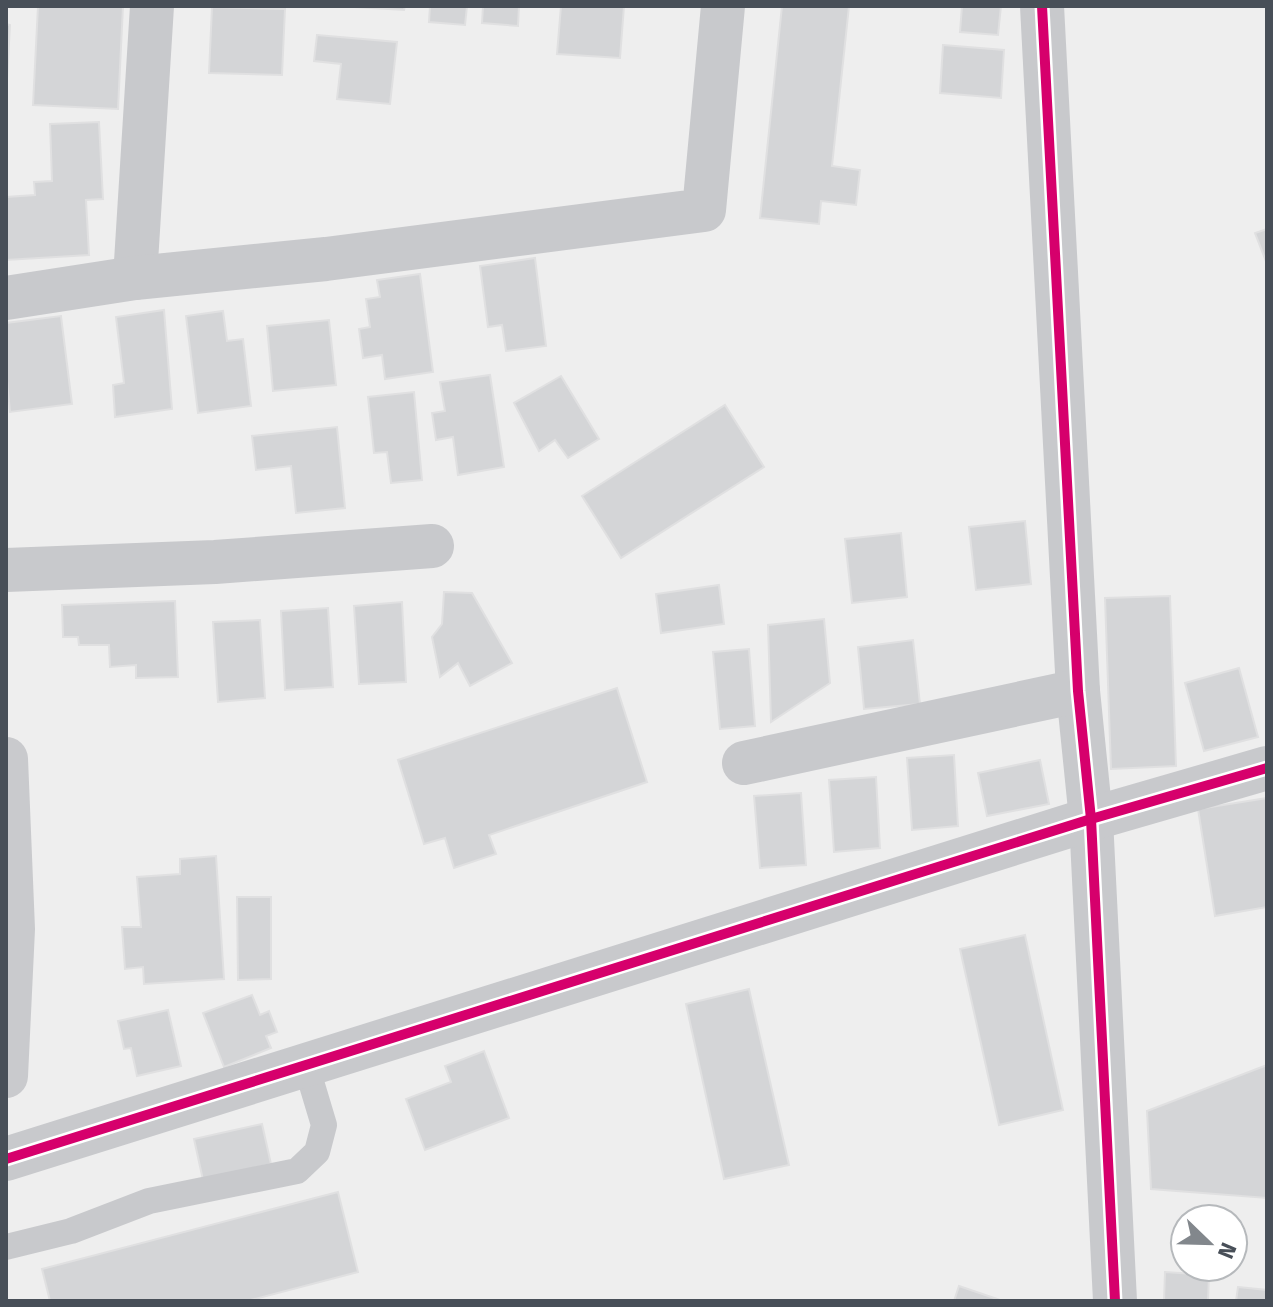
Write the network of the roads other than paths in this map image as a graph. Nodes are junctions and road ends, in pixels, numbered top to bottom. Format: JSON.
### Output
{"nodes":[{"id":1,"x":152,"y":6,"type":"edge"},
{"id":2,"x":723,"y":6,"type":"edge"},
{"id":3,"x":1042,"y":6,"type":"edge"},
{"id":4,"x":135,"y":278,"type":"junction"},
{"id":5,"x":6,"y":298,"type":"edge"},
{"id":6,"x":432,"y":546,"type":"dead end"},
{"id":7,"x":6,"y":570,"type":"edge"},
{"id":8,"x":1078,"y":691,"type":"junction"},
{"id":9,"x":6,"y":759,"type":"edge"},
{"id":10,"x":744,"y":763,"type":"dead end"},
{"id":11,"x":1267,"y":768,"type":"edge"},
{"id":12,"x":1091,"y":819,"type":"junction"},
{"id":13,"x":306,"y":1065,"type":"junction"},
{"id":14,"x":6,"y":1076,"type":"edge"},
{"id":15,"x":6,"y":1159,"type":"edge"},
{"id":16,"x":6,"y":1247,"type":"edge"},
{"id":17,"x":1115,"y":1301,"type":"edge"}],
"edges":[{"from":1,"to":4,"type":"street"},
{"from":2,"to":4,"type":"street"},
{"from":3,"to":8,"type":"street"},
{"from":4,"to":5,"type":"street"},
{"from":6,"to":7,"type":"street"},
{"from":8,"to":10,"type":"street"},
{"from":8,"to":12,"type":"street"},
{"from":9,"to":14,"type":"street"},
{"from":11,"to":12,"type":"street"},
{"from":12,"to":13,"type":"street"},
{"from":12,"to":17,"type":"street"},
{"from":13,"to":15,"type":"street"},
{"from":13,"to":16,"type":"lane"}]}
